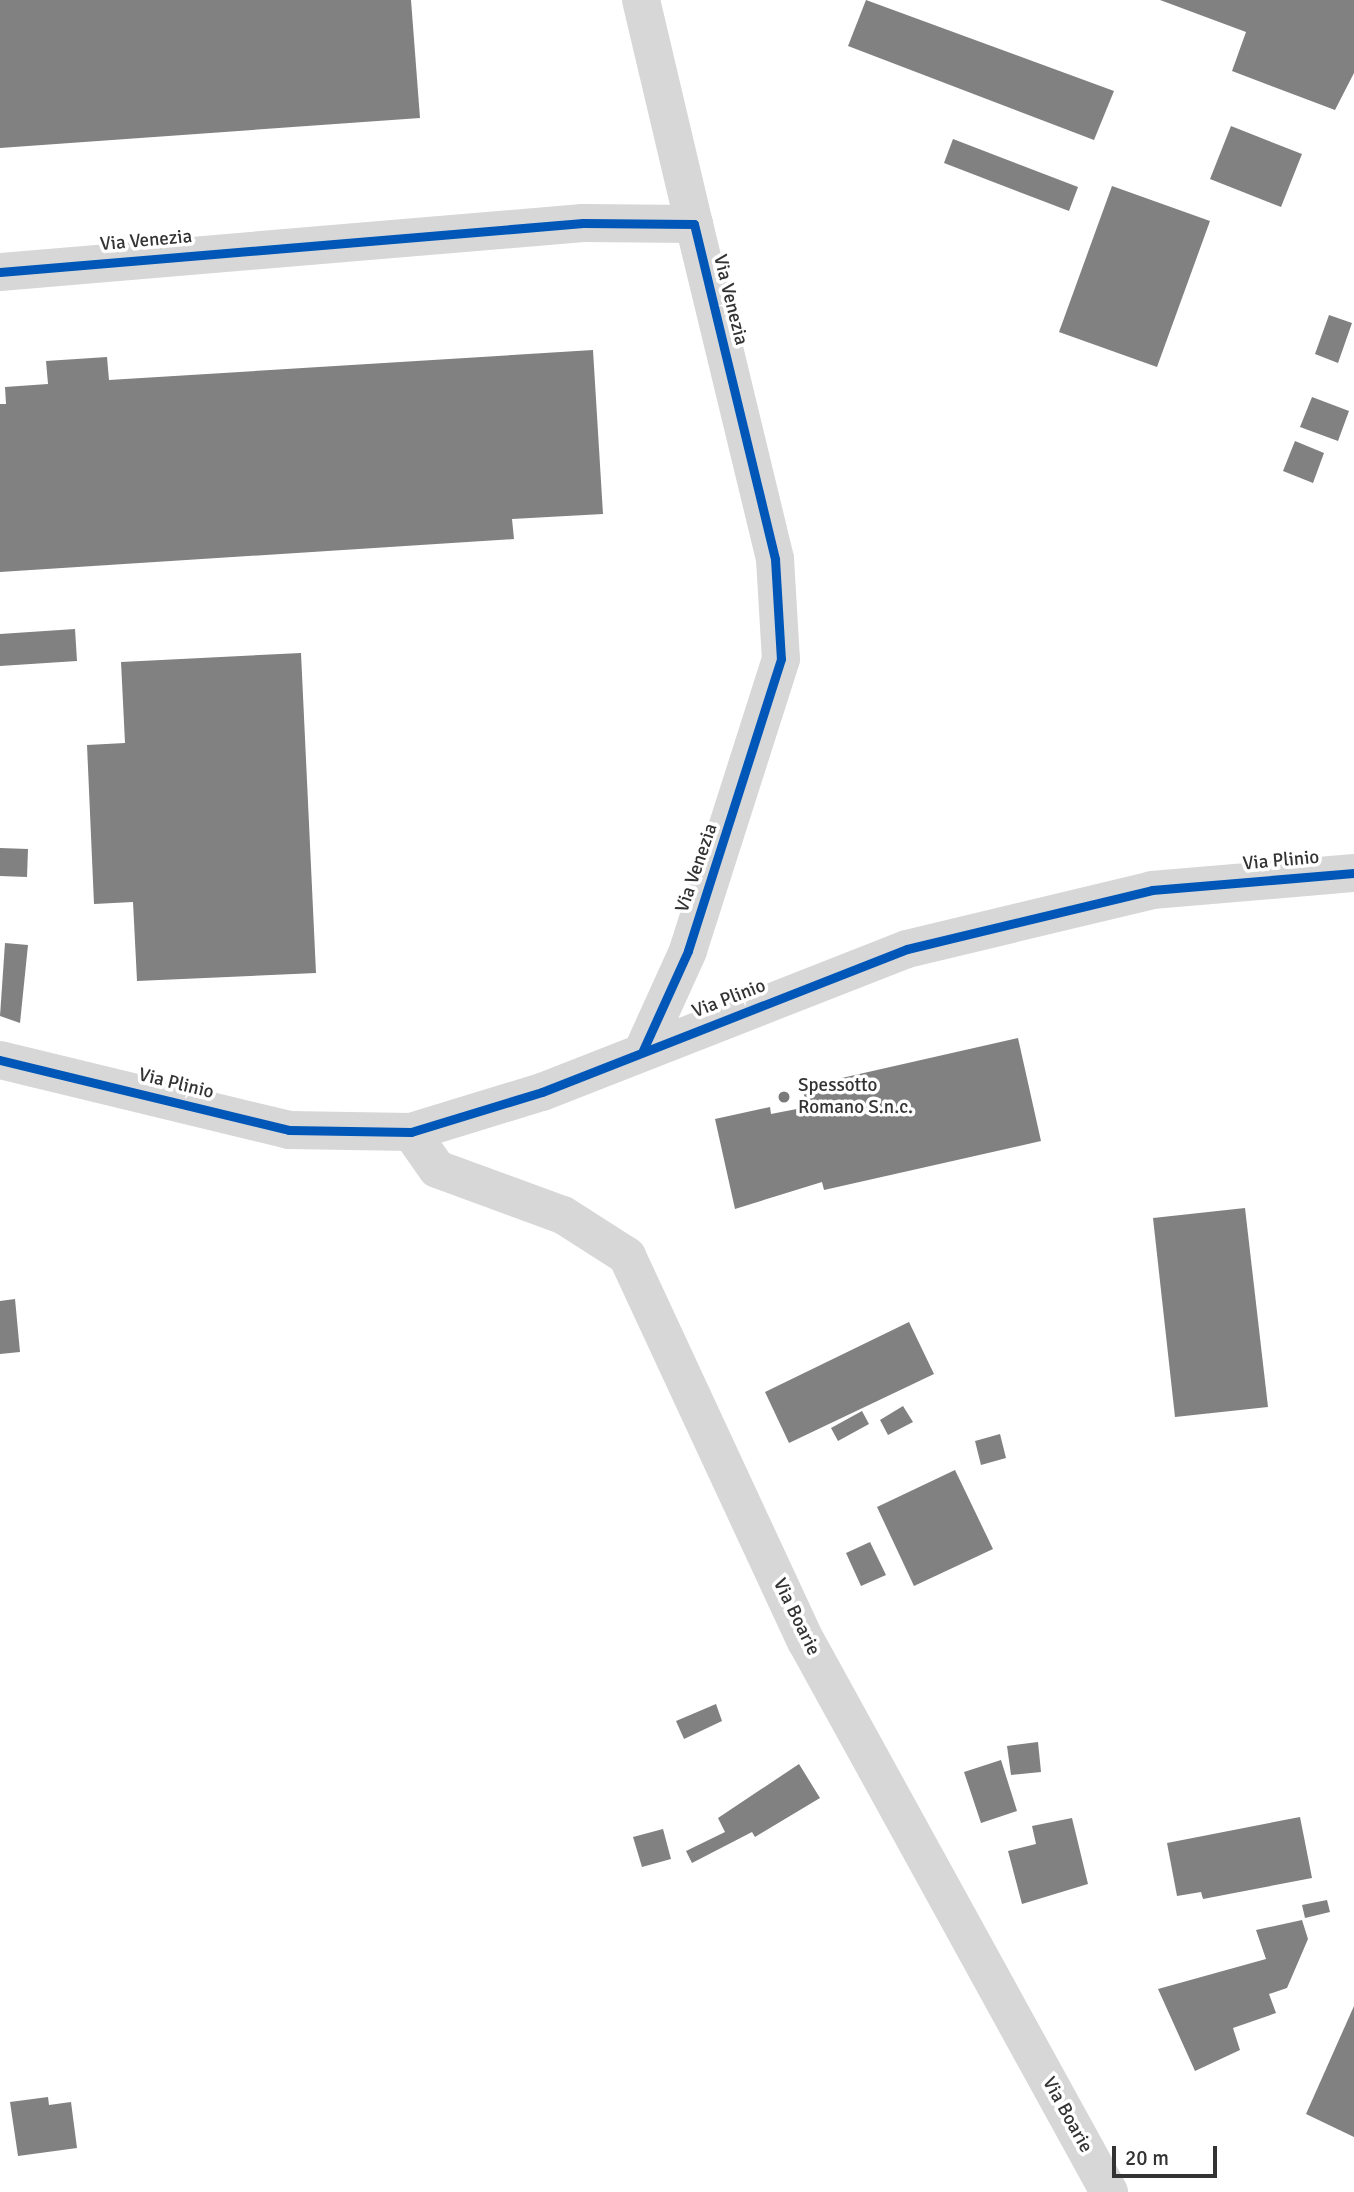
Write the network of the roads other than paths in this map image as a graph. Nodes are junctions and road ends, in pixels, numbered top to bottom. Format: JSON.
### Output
{"nodes":[{"id":1,"x":641,"y":0,"type":"edge"},
{"id":2,"x":694,"y":224,"type":"junction"},
{"id":3,"x":0,"y":272,"type":"edge"},
{"id":4,"x":1354,"y":873,"type":"edge"},
{"id":5,"x":643,"y":1051,"type":"junction"},
{"id":6,"x":0,"y":1060,"type":"edge"},
{"id":7,"x":411,"y":1132,"type":"junction"},
{"id":8,"x":1109,"y":2192,"type":"edge"}],
"edges":[{"from":1,"to":2,"type":"street"},
{"from":2,"to":3,"type":"street","name":"Via Venezia"},
{"from":2,"to":5,"type":"street","name":"Via Venezia"},
{"from":4,"to":5,"type":"street","name":"Via Plinio"},
{"from":5,"to":7,"type":"street","name":"Via Plinio"},
{"from":6,"to":7,"type":"street","name":"Via Plinio"},
{"from":7,"to":8,"type":"street","name":"Via Boarie"}]}
